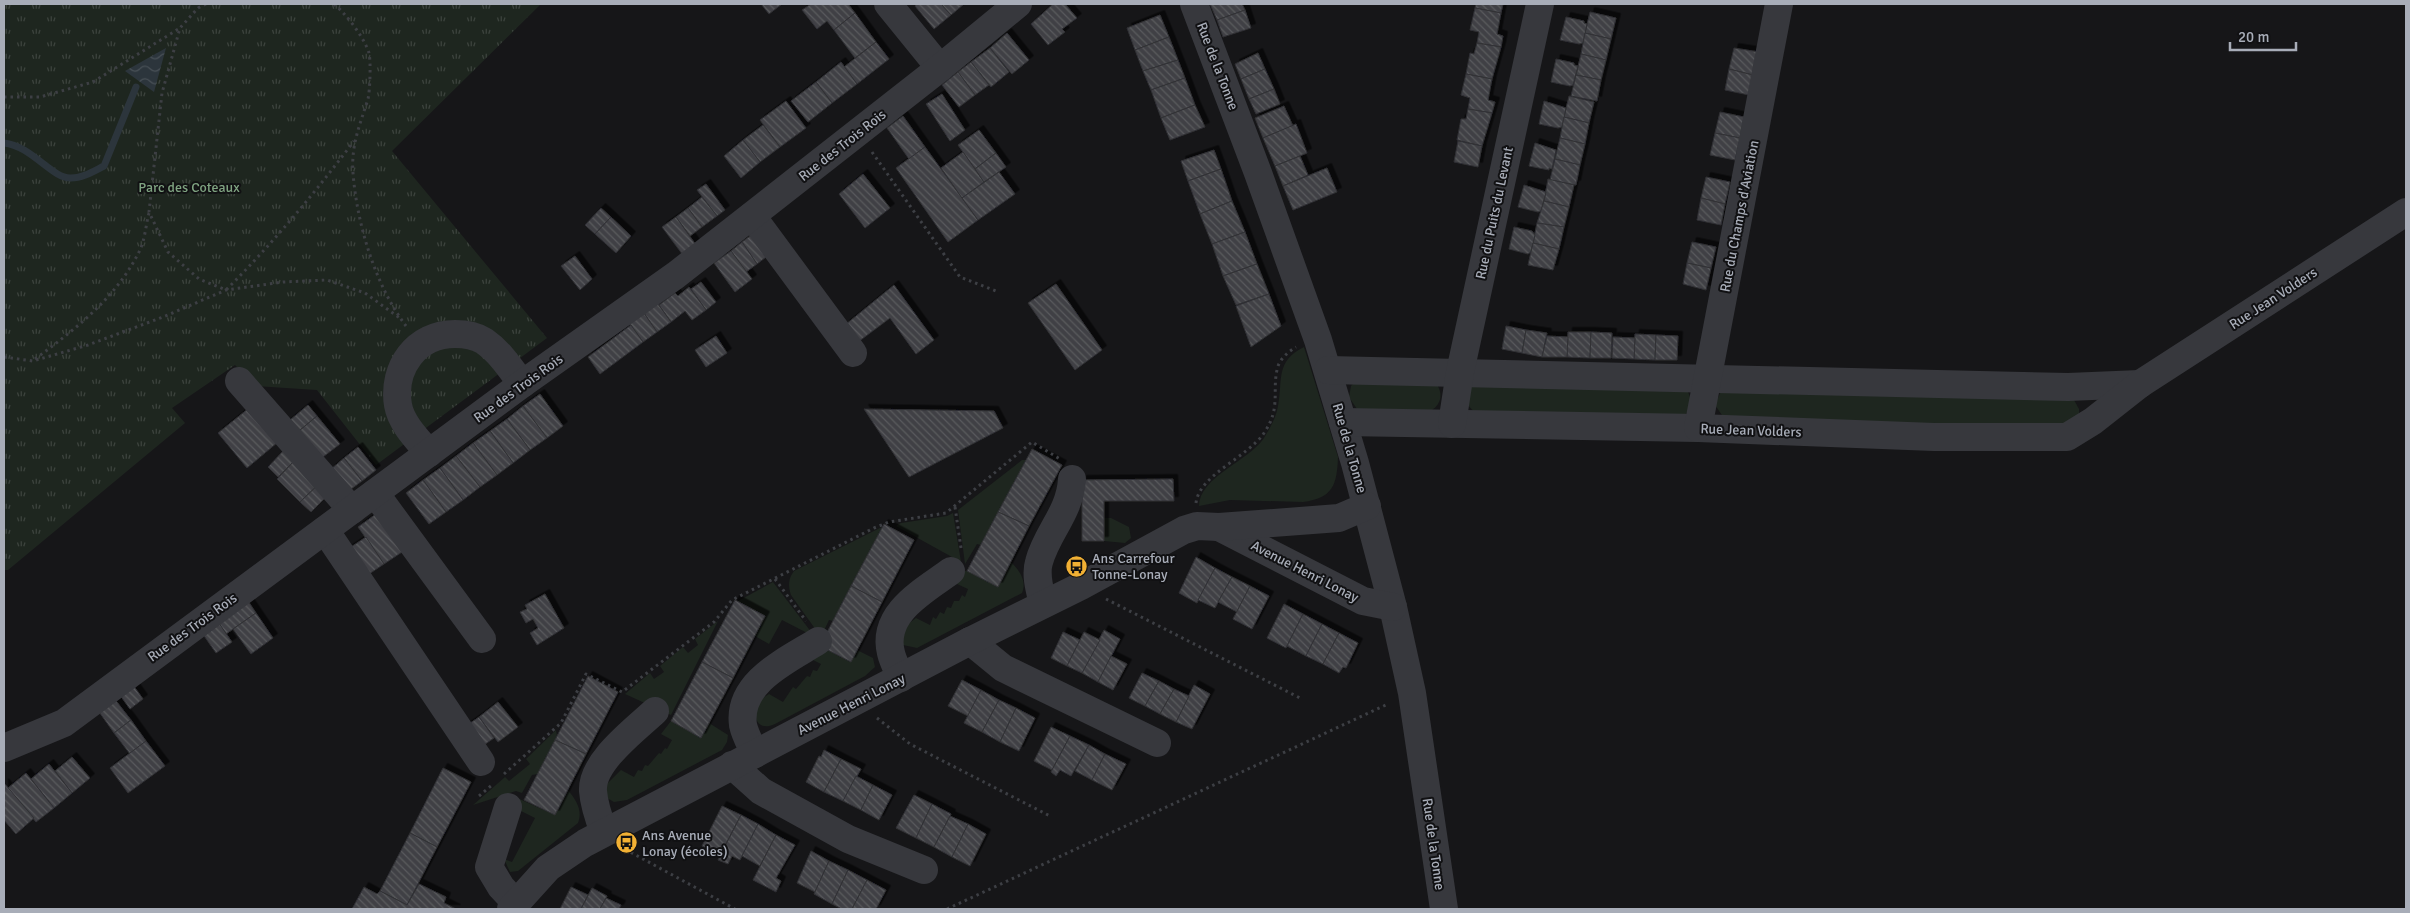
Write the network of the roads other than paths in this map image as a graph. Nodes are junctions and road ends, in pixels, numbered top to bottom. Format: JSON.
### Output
{"nodes":[{"id":1,"x":888,"y":4,"type":"edge"},
{"id":2,"x":1018,"y":4,"type":"edge"},
{"id":3,"x":1194,"y":4,"type":"edge"},
{"id":4,"x":1540,"y":4,"type":"edge"},
{"id":5,"x":1779,"y":4,"type":"edge"},
{"id":6,"x":940,"y":68,"type":"junction"},
{"id":7,"x":2406,"y":212,"type":"edge"},
{"id":8,"x":752,"y":216,"type":"junction"},
{"id":9,"x":853,"y":353,"type":"dead end"},
{"id":10,"x":1328,"y":370,"type":"junction"},
{"id":11,"x":1460,"y":372,"type":"junction"},
{"id":12,"x":1708,"y":378,"type":"junction"},
{"id":13,"x":239,"y":381,"type":"dead end"},
{"id":14,"x":522,"y":384,"type":"junction"},
{"id":15,"x":2140,"y":384,"type":"junction"},
{"id":16,"x":1344,"y":422,"type":"junction"},
{"id":17,"x":1452,"y":424,"type":"junction"},
{"id":18,"x":1698,"y":428,"type":"junction"},
{"id":19,"x":429,"y":453,"type":"junction"},
{"id":20,"x":1072,"y":479,"type":"road end"},
{"id":21,"x":375,"y":493,"type":"junction"},
{"id":22,"x":1367,"y":506,"type":"junction"},
{"id":23,"x":352,"y":510,"type":"junction"},
{"id":24,"x":1208,"y":527,"type":"junction"},
{"id":25,"x":324,"y":530,"type":"junction"},
{"id":26,"x":951,"y":572,"type":"road end"},
{"id":27,"x":1043,"y":604,"type":"junction"},
{"id":28,"x":1393,"y":607,"type":"junction"},
{"id":29,"x":482,"y":639,"type":"dead end"},
{"id":30,"x":818,"y":640,"type":"road end"},
{"id":31,"x":970,"y":641,"type":"junction"},
{"id":32,"x":901,"y":678,"type":"junction"},
{"id":33,"x":656,"y":711,"type":"dead end"},
{"id":34,"x":1157,"y":743,"type":"dead end"},
{"id":35,"x":4,"y":748,"type":"edge"},
{"id":36,"x":743,"y":760,"type":"junction"},
{"id":37,"x":492,"y":773,"type":"road end"},
{"id":38,"x":508,"y":806,"type":"dead end"},
{"id":39,"x":606,"y":831,"type":"junction"},
{"id":40,"x":924,"y":870,"type":"dead end"},
{"id":41,"x":514,"y":906,"type":"edge"},
{"id":42,"x":1444,"y":909,"type":"edge"}],
"edges":[{"from":1,"to":6,"type":"street"},
{"from":2,"to":6,"type":"street","name":"Rue des Trois Rois"},
{"from":3,"to":10,"type":"street","name":"Rue de la Tonne"},
{"from":4,"to":11,"type":"street","name":"Rue du Puits du Levant"},
{"from":5,"to":12,"type":"street","name":"Rue du Champs d'Aviation"},
{"from":6,"to":8,"type":"street","name":"Rue des Trois Rois"},
{"from":7,"to":15,"type":"street","name":"Rue Jean Volders"},
{"from":8,"to":9,"type":"street"},
{"from":8,"to":14,"type":"street","name":"Rue des Trois Rois"},
{"from":10,"to":11,"type":"street"},
{"from":10,"to":16,"type":"street","name":"Rue de la Tonne"},
{"from":11,"to":12,"type":"street"},
{"from":11,"to":17,"type":"street","name":"Rue du Puits du Levant"},
{"from":12,"to":15,"type":"street"},
{"from":12,"to":18,"type":"street","name":"Rue du Champs d'Aviation"},
{"from":13,"to":23,"type":"street"},
{"from":14,"to":19,"type":"street","name":"Rue des Trois Rois"},
{"from":14,"to":19,"type":"street"},
{"from":15,"to":18,"type":"street","name":"Rue Jean Volders"},
{"from":16,"to":17,"type":"street","name":"Rue Jean Volders"},
{"from":16,"to":22,"type":"street","name":"Rue de la Tonne"},
{"from":17,"to":18,"type":"street","name":"Rue Jean Volders"},
{"from":19,"to":21,"type":"street","name":"Rue des Trois Rois"},
{"from":20,"to":27,"type":"street"},
{"from":21,"to":23,"type":"street","name":"Rue des Trois Rois"},
{"from":21,"to":29,"type":"street"},
{"from":22,"to":24,"type":"street","name":"Avenue Henri Lonay"},
{"from":22,"to":28,"type":"street","name":"Rue de la Tonne"},
{"from":23,"to":25,"type":"street","name":"Rue des Trois Rois"},
{"from":24,"to":27,"type":"street","name":"Avenue Henri Lonay"},
{"from":24,"to":28,"type":"street","name":"Avenue Henri Lonay"},
{"from":25,"to":35,"type":"street","name":"Rue des Trois Rois"},
{"from":25,"to":37,"type":"street"},
{"from":26,"to":32,"type":"street"},
{"from":27,"to":31,"type":"street","name":"Avenue Henri Lonay"},
{"from":28,"to":42,"type":"street","name":"Rue de la Tonne"},
{"from":30,"to":36,"type":"street"},
{"from":31,"to":32,"type":"street","name":"Avenue Henri Lonay"},
{"from":31,"to":34,"type":"street"},
{"from":32,"to":36,"type":"street","name":"Avenue Henri Lonay"},
{"from":33,"to":39,"type":"street"},
{"from":36,"to":39,"type":"street","name":"Avenue Henri Lonay"},
{"from":36,"to":40,"type":"street"},
{"from":38,"to":41,"type":"street"},
{"from":39,"to":41,"type":"street","name":"Avenue Henri Lonay"}]}
